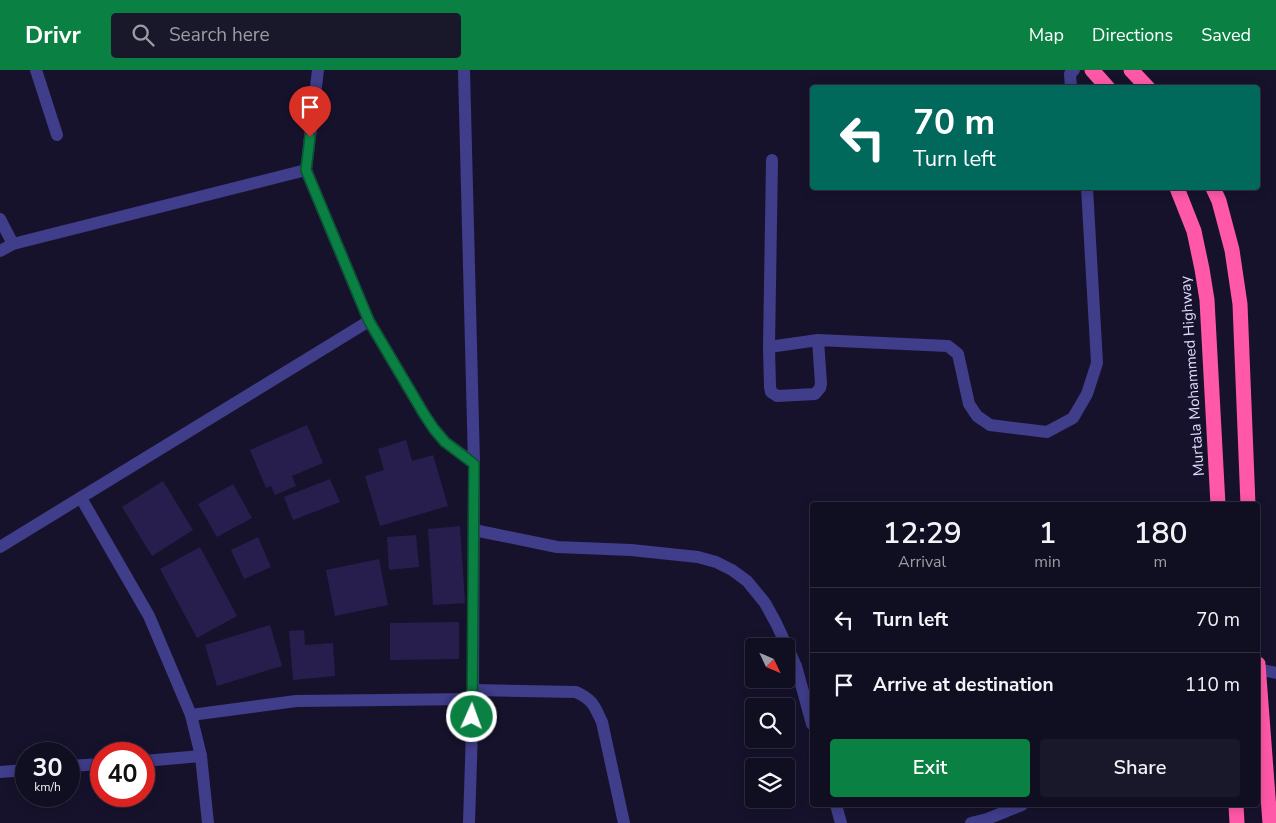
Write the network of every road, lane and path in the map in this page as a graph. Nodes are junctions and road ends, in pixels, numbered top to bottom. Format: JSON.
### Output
{"nodes":[{"id":1,"x":36,"y":70,"type":"edge"},
{"id":2,"x":318,"y":70,"type":"edge"},
{"id":3,"x":464,"y":70,"type":"edge"},
{"id":4,"x":1074,"y":70,"type":"edge"},
{"id":5,"x":1092,"y":70,"type":"edge"},
{"id":6,"x":1131,"y":70,"type":"edge"},
{"id":7,"x":1071,"y":85,"type":"edge"},
{"id":8,"x":1105,"y":85,"type":"edge"},
{"id":9,"x":1145,"y":85,"type":"edge"},
{"id":10,"x":57,"y":136,"type":"dead end"},
{"id":11,"x":772,"y":160,"type":"dead end"},
{"id":12,"x":306,"y":170,"type":"junction"},
{"id":13,"x":1087,"y":190,"type":"edge"},
{"id":14,"x":1178,"y":190,"type":"edge"},
{"id":15,"x":1214,"y":190,"type":"edge"},
{"id":16,"x":0,"y":219,"type":"edge"},
{"id":17,"x":13,"y":244,"type":"junction"},
{"id":18,"x":0,"y":251,"type":"edge"},
{"id":19,"x":369,"y":321,"type":"junction"},
{"id":20,"x":818,"y":340,"type":"junction"},
{"id":21,"x":770,"y":347,"type":"junction"},
{"id":22,"x":474,"y":464,"type":"junction"},
{"id":23,"x":81,"y":498,"type":"junction"},
{"id":24,"x":1218,"y":502,"type":"edge"},
{"id":25,"x":1248,"y":502,"type":"edge"},
{"id":26,"x":474,"y":530,"type":"junction"},
{"id":27,"x":0,"y":547,"type":"edge"},
{"id":28,"x":1260,"y":669,"type":"edge"},
{"id":29,"x":1276,"y":673,"type":"edge"},
{"id":30,"x":473,"y":695,"type":"junction"},
{"id":31,"x":1260,"y":695,"type":"edge"},
{"id":32,"x":191,"y":715,"type":"junction"},
{"id":33,"x":810,"y":717,"type":"edge"},
{"id":34,"x":201,"y":756,"type":"junction"},
{"id":35,"x":155,"y":760,"type":"edge"},
{"id":36,"x":15,"y":771,"type":"edge"},
{"id":37,"x":0,"y":772,"type":"edge"},
{"id":38,"x":837,"y":807,"type":"edge"},
{"id":39,"x":1017,"y":807,"type":"edge"},
{"id":40,"x":1236,"y":807,"type":"edge"},
{"id":41,"x":208,"y":823,"type":"edge"},
{"id":42,"x":469,"y":823,"type":"edge"},
{"id":43,"x":624,"y":823,"type":"edge"},
{"id":44,"x":841,"y":823,"type":"edge"},
{"id":45,"x":971,"y":823,"type":"edge"},
{"id":46,"x":1238,"y":823,"type":"edge"},
{"id":47,"x":1270,"y":823,"type":"edge"}],
"edges":[{"from":1,"to":10,"type":"street"},
{"from":2,"to":12,"type":"street"},
{"from":3,"to":22,"type":"street"},
{"from":4,"to":7,"type":"street"},
{"from":5,"to":8,"type":"highway"},
{"from":6,"to":9,"type":"highway"},
{"from":11,"to":21,"type":"street"},
{"from":12,"to":17,"type":"street"},
{"from":12,"to":19,"type":"street"},
{"from":13,"to":20,"type":"street"},
{"from":14,"to":24,"type":"highway","name":"Murtala Mohammed Highway"},
{"from":15,"to":25,"type":"highway"},
{"from":16,"to":17,"type":"street"},
{"from":17,"to":18,"type":"street"},
{"from":19,"to":22,"type":"street"},
{"from":19,"to":23,"type":"street"},
{"from":20,"to":21,"type":"street"},
{"from":20,"to":21,"type":"street"},
{"from":22,"to":26,"type":"street"},
{"from":23,"to":27,"type":"street"},
{"from":23,"to":32,"type":"street"},
{"from":26,"to":30,"type":"street"},
{"from":26,"to":33,"type":"street"},
{"from":28,"to":29,"type":"street"},
{"from":30,"to":32,"type":"street"},
{"from":30,"to":42,"type":"street"},
{"from":30,"to":43,"type":"street"},
{"from":31,"to":47,"type":"highway"},
{"from":32,"to":34,"type":"street"},
{"from":34,"to":35,"type":"street"},
{"from":34,"to":41,"type":"street"},
{"from":36,"to":37,"type":"street"},
{"from":38,"to":44,"type":"street"},
{"from":39,"to":45,"type":"street"},
{"from":40,"to":46,"type":"highway"}]}
